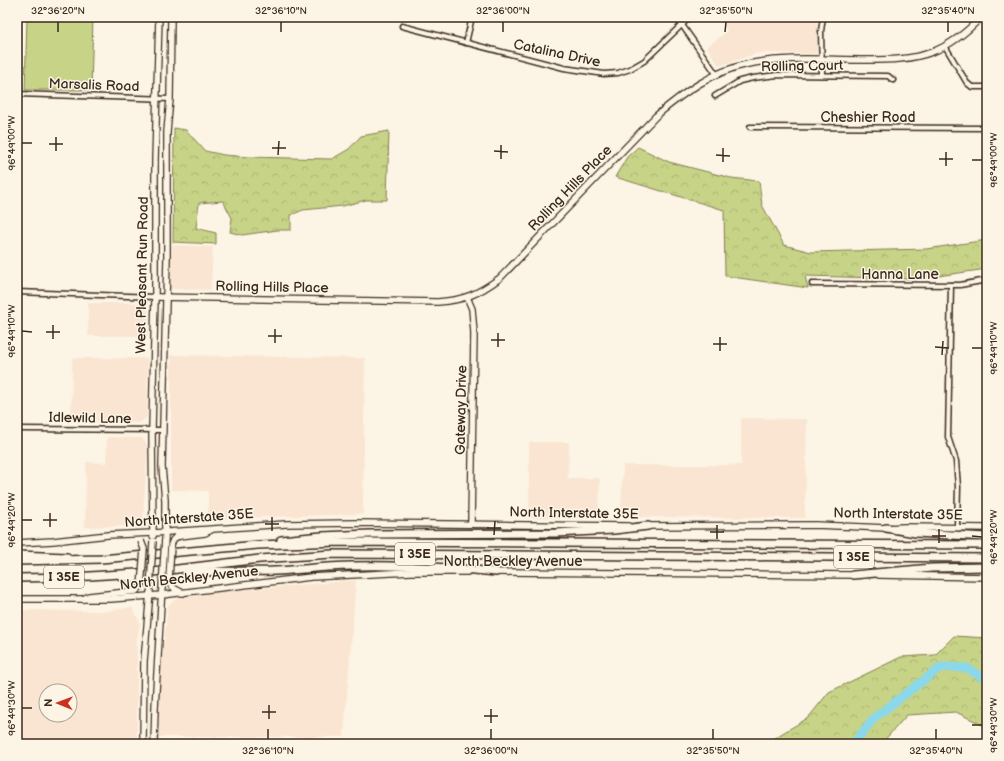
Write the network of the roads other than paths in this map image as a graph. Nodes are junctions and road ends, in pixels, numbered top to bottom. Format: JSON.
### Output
{"nodes":[{"id":1,"x":158,"y":17,"type":"edge"},
{"id":2,"x":171,"y":17,"type":"edge"},
{"id":3,"x":472,"y":17,"type":"edge"},
{"id":4,"x":678,"y":17,"type":"edge"},
{"id":5,"x":690,"y":17,"type":"edge"},
{"id":6,"x":823,"y":17,"type":"edge"},
{"id":7,"x":981,"y":17,"type":"edge"},
{"id":8,"x":682,"y":25,"type":"junction"},
{"id":9,"x":402,"y":26,"type":"dead end"},
{"id":10,"x":466,"y":43,"type":"junction"},
{"id":11,"x":945,"y":46,"type":"junction"},
{"id":12,"x":821,"y":60,"type":"junction"},
{"id":13,"x":717,"y":75,"type":"junction"},
{"id":14,"x":822,"y":75,"type":"junction"},
{"id":15,"x":893,"y":80,"type":"dead end"},
{"id":16,"x":987,"y":87,"type":"edge"},
{"id":17,"x":17,"y":94,"type":"edge"},
{"id":18,"x":715,"y":96,"type":"dead end"},
{"id":19,"x":157,"y":98,"type":"junction"},
{"id":20,"x":170,"y":99,"type":"junction"},
{"id":21,"x":750,"y":127,"type":"dead end"},
{"id":22,"x":987,"y":128,"type":"edge"},
{"id":23,"x":987,"y":280,"type":"edge"},
{"id":24,"x":812,"y":284,"type":"dead end"},
{"id":25,"x":952,"y":285,"type":"junction"},
{"id":26,"x":17,"y":292,"type":"edge"},
{"id":27,"x":155,"y":297,"type":"junction"},
{"id":28,"x":166,"y":297,"type":"junction"},
{"id":29,"x":467,"y":298,"type":"junction"},
{"id":30,"x":17,"y":428,"type":"edge"},
{"id":31,"x":152,"y":430,"type":"junction"},
{"id":32,"x":162,"y":430,"type":"junction"},
{"id":33,"x":471,"y":524,"type":"junction"},
{"id":34,"x":648,"y":526,"type":"junction"},
{"id":35,"x":957,"y":527,"type":"junction"},
{"id":36,"x":215,"y":528,"type":"junction"},
{"id":37,"x":886,"y":528,"type":"junction"},
{"id":38,"x":987,"y":528,"type":"edge"},
{"id":39,"x":153,"y":533,"type":"junction"},
{"id":40,"x":116,"y":535,"type":"junction"},
{"id":41,"x":165,"y":536,"type":"junction"},
{"id":42,"x":987,"y":537,"type":"edge"},
{"id":43,"x":17,"y":543,"type":"edge"},
{"id":44,"x":258,"y":545,"type":"junction"},
{"id":45,"x":987,"y":545,"type":"edge"},
{"id":46,"x":17,"y":555,"type":"edge"},
{"id":47,"x":987,"y":558,"type":"edge"},
{"id":48,"x":89,"y":560,"type":"junction"},
{"id":49,"x":17,"y":561,"type":"edge"},
{"id":50,"x":987,"y":567,"type":"edge"},
{"id":51,"x":496,"y":572,"type":"junction"},
{"id":52,"x":111,"y":574,"type":"junction"},
{"id":53,"x":853,"y":575,"type":"junction"},
{"id":54,"x":987,"y":577,"type":"edge"},
{"id":55,"x":17,"y":578,"type":"edge"},
{"id":56,"x":183,"y":593,"type":"junction"},
{"id":57,"x":162,"y":595,"type":"junction"},
{"id":58,"x":150,"y":596,"type":"junction"},
{"id":59,"x":17,"y":599,"type":"edge"},
{"id":60,"x":81,"y":600,"type":"junction"},
{"id":61,"x":144,"y":718,"type":"junction"},
{"id":62,"x":154,"y":718,"type":"junction"},
{"id":63,"x":143,"y":744,"type":"edge"},
{"id":64,"x":154,"y":744,"type":"edge"}],
"edges":[{"from":1,"to":19,"type":"main road","name":"West Pleasant Run Road"},
{"from":2,"to":20,"type":"main road","name":"West Pleasant Run Road"},
{"from":3,"to":10,"type":"street"},
{"from":4,"to":8,"type":"street"},
{"from":5,"to":8,"type":"street","name":"Catalina Drive"},
{"from":6,"to":12,"type":"street"},
{"from":7,"to":11,"type":"main road","name":"Rolling Hills Place"},
{"from":8,"to":10,"type":"street","name":"Catalina Drive"},
{"from":8,"to":13,"type":"street"},
{"from":9,"to":10,"type":"street","name":"Catalina Drive"},
{"from":11,"to":12,"type":"main road","name":"Rolling Hills Place"},
{"from":11,"to":16,"type":"street"},
{"from":12,"to":13,"type":"main road","name":"Rolling Hills Place"},
{"from":12,"to":14,"type":"street"},
{"from":13,"to":29,"type":"main road","name":"Rolling Hills Place"},
{"from":14,"to":15,"type":"street","name":"Rolling Court"},
{"from":14,"to":18,"type":"street","name":"Rolling Court"},
{"from":17,"to":19,"type":"street","name":"Marsalis Road"},
{"from":19,"to":20,"type":"street","name":"Marsalis Road"},
{"from":19,"to":27,"type":"main road","name":"West Pleasant Run Road"},
{"from":20,"to":28,"type":"main road","name":"West Pleasant Run Road"},
{"from":21,"to":22,"type":"street","name":"Cheshier Road"},
{"from":23,"to":25,"type":"street","name":"Hanna Lane"},
{"from":24,"to":25,"type":"street","name":"Hanna Lane"},
{"from":25,"to":35,"type":"street"},
{"from":26,"to":27,"type":"street"},
{"from":27,"to":28,"type":"main road","name":"Rolling Hills Place"},
{"from":27,"to":31,"type":"main road","name":"West Pleasant Run Road"},
{"from":28,"to":29,"type":"main road","name":"Rolling Hills Place"},
{"from":28,"to":32,"type":"main road","name":"West Pleasant Run Road"},
{"from":29,"to":33,"type":"main road","name":"Gateway Drive"},
{"from":30,"to":31,"type":"street","name":"Idlewild Lane"},
{"from":31,"to":32,"type":"street","name":"Idlewild Lane"},
{"from":31,"to":39,"type":"main road","name":"West Pleasant Run Road"},
{"from":32,"to":41,"type":"main road","name":"West Pleasant Run Road"},
{"from":33,"to":34,"type":"main road","name":"North Interstate 35E"},
{"from":33,"to":36,"type":"main road","name":"North Interstate 35E"},
{"from":34,"to":37,"type":"main road","name":"North Interstate 35E"},
{"from":34,"to":44,"type":"highway"},
{"from":35,"to":37,"type":"main road","name":"North Interstate 35E"},
{"from":35,"to":38,"type":"main road","name":"North Interstate 35E"},
{"from":36,"to":41,"type":"main road","name":"North Interstate 35E"},
{"from":36,"to":56,"type":"main road","bridge":true},
{"from":37,"to":42,"type":"highway"},
{"from":39,"to":40,"type":"main road","name":"North Interstate 35E"},
{"from":39,"to":41,"type":"main road","name":"North Interstate 35E"},
{"from":39,"to":58,"type":"main road","name":"West Pleasant Run Road","bridge":true},
{"from":40,"to":43,"type":"main road","name":"North Interstate 35E"},
{"from":40,"to":60,"type":"main road","bridge":true},
{"from":41,"to":57,"type":"main road","name":"West Pleasant Run Road","bridge":true},
{"from":44,"to":45,"type":"highway","number":"I 35E"},
{"from":44,"to":48,"type":"highway","number":"I 35E"},
{"from":46,"to":48,"type":"highway"},
{"from":47,"to":52,"type":"highway","number":"I 35E"},
{"from":48,"to":49,"type":"highway","number":"I 35E"},
{"from":50,"to":53,"type":"highway"},
{"from":51,"to":52,"type":"highway"},
{"from":51,"to":53,"type":"main road","name":"North Beckley Avenue"},
{"from":51,"to":56,"type":"main road","name":"North Beckley Avenue"},
{"from":52,"to":55,"type":"highway","number":"I 35E"},
{"from":53,"to":54,"type":"main road","name":"North Beckley Avenue"},
{"from":56,"to":57,"type":"main road","name":"North Beckley Avenue"},
{"from":57,"to":58,"type":"main road","name":"North Beckley Avenue"},
{"from":57,"to":62,"type":"main road","name":"West Pleasant Run Road"},
{"from":58,"to":60,"type":"main road","name":"North Beckley Avenue"},
{"from":58,"to":61,"type":"main road","name":"West Pleasant Run Road"},
{"from":59,"to":60,"type":"main road","name":"North Beckley Avenue"},
{"from":61,"to":62,"type":"main road"},
{"from":61,"to":63,"type":"main road","name":"West Pleasant Run Road"},
{"from":62,"to":64,"type":"main road","name":"West Pleasant Run Road"}]}
